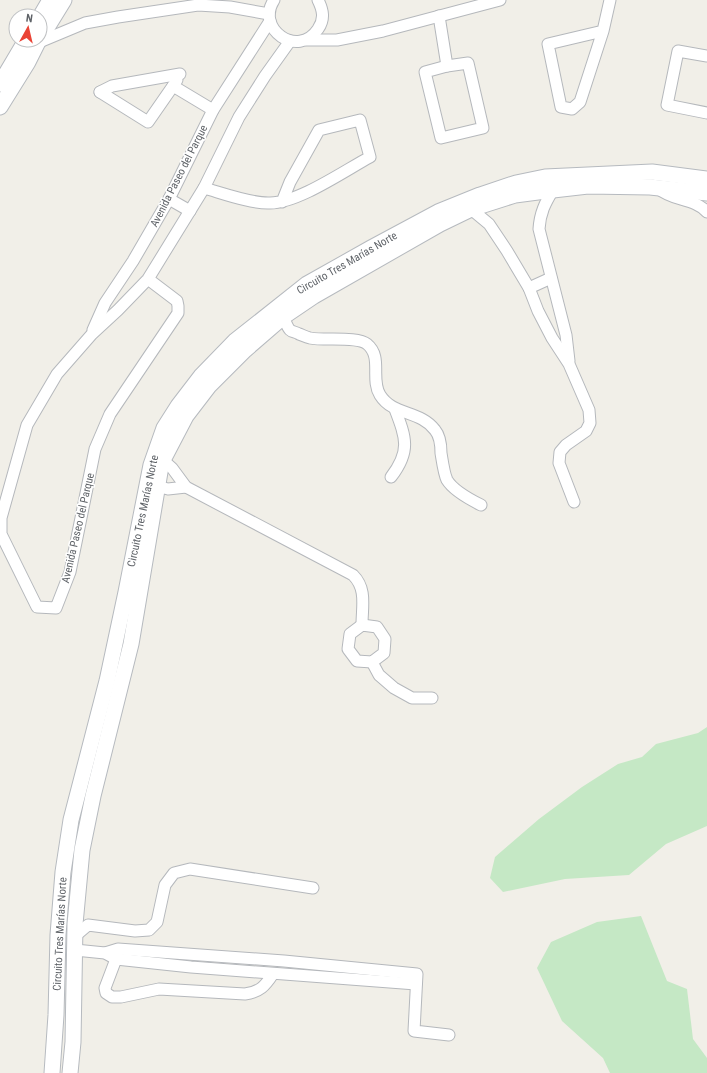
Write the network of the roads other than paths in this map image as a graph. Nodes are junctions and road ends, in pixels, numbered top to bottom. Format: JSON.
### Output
{"nodes":[{"id":1,"x":64,"y":0,"type":"edge"},
{"id":2,"x":274,"y":0,"type":"edge"},
{"id":3,"x":318,"y":0,"type":"edge"},
{"id":4,"x":610,"y":0,"type":"edge"},
{"id":5,"x":493,"y":1,"type":"edge"},
{"id":6,"x":439,"y":16,"type":"junction"},
{"id":7,"x":270,"y":18,"type":"junction"},
{"id":8,"x":48,"y":23,"type":"edge"},
{"id":9,"x":603,"y":31,"type":"junction"},
{"id":10,"x":48,"y":37,"type":"edge"},
{"id":11,"x":307,"y":40,"type":"junction"},
{"id":12,"x":290,"y":41,"type":"junction"},
{"id":13,"x":30,"y":48,"type":"edge"},
{"id":14,"x":33,"y":48,"type":"edge"},
{"id":15,"x":707,"y":56,"type":"edge"},
{"id":16,"x":447,"y":66,"type":"junction"},
{"id":17,"x":0,"y":84,"type":"edge"},
{"id":18,"x":173,"y":86,"type":"junction"},
{"id":19,"x":0,"y":107,"type":"edge"},
{"id":20,"x":213,"y":110,"type":"junction"},
{"id":21,"x":707,"y":113,"type":"edge"},
{"id":22,"x":652,"y":172,"type":"junction"},
{"id":23,"x":707,"y":179,"type":"edge"},
{"id":24,"x":653,"y":187,"type":"junction"},
{"id":25,"x":204,"y":188,"type":"junction"},
{"id":26,"x":554,"y":190,"type":"junction"},
{"id":27,"x":707,"y":192,"type":"edge"},
{"id":28,"x":169,"y":199,"type":"junction"},
{"id":29,"x":282,"y":202,"type":"junction"},
{"id":30,"x":471,"y":209,"type":"junction"},
{"id":31,"x":190,"y":211,"type":"junction"},
{"id":32,"x":707,"y":212,"type":"edge"},
{"id":33,"x":551,"y":278,"type":"junction"},
{"id":34,"x":148,"y":279,"type":"junction"},
{"id":35,"x":530,"y":288,"type":"junction"},
{"id":36,"x":310,"y":290,"type":"junction"},
{"id":37,"x":283,"y":317,"type":"junction"},
{"id":38,"x":92,"y":334,"type":"junction"},
{"id":39,"x":569,"y":364,"type":"junction"},
{"id":40,"x":395,"y":409,"type":"junction"},
{"id":41,"x":163,"y":460,"type":"junction"},
{"id":42,"x":391,"y":477,"type":"dead end"},
{"id":43,"x":156,"y":486,"type":"junction"},
{"id":44,"x":186,"y":487,"type":"junction"},
{"id":45,"x":574,"y":502,"type":"dead end"},
{"id":46,"x":481,"y":505,"type":"dead end"},
{"id":47,"x":362,"y":625,"type":"junction"},
{"id":48,"x":372,"y":662,"type":"junction"},
{"id":49,"x":432,"y":698,"type":"dead end"},
{"id":50,"x":313,"y":888,"type":"dead end"},
{"id":51,"x":76,"y":906,"type":"junction"},
{"id":52,"x":88,"y":925,"type":"junction"},
{"id":53,"x":75,"y":943,"type":"junction"},
{"id":54,"x":105,"y":953,"type":"junction"},
{"id":55,"x":116,"y":959,"type":"junction"},
{"id":56,"x":284,"y":961,"type":"junction"},
{"id":57,"x":278,"y":974,"type":"junction"},
{"id":58,"x":416,"y":984,"type":"junction"},
{"id":59,"x":449,"y":1035,"type":"dead end"},
{"id":60,"x":52,"y":1073,"type":"edge"},
{"id":61,"x":70,"y":1073,"type":"edge"}],
"edges":[{"from":1,"to":8,"type":"street"},
{"from":2,"to":7,"type":"street","name":"Avenida Paseo del Parque"},
{"from":3,"to":11,"type":"street"},
{"from":4,"to":9,"type":"street"},
{"from":5,"to":6,"type":"street"},
{"from":6,"to":11,"type":"street"},
{"from":6,"to":16,"type":"street"},
{"from":7,"to":10,"type":"street"},
{"from":7,"to":12,"type":"street"},
{"from":7,"to":20,"type":"street","name":"Avenida Paseo del Parque"},
{"from":9,"to":9,"type":"street"},
{"from":11,"to":12,"type":"street"},
{"from":12,"to":25,"type":"street","name":"Avenida Paseo del Parque"},
{"from":13,"to":17,"type":"street"},
{"from":14,"to":19,"type":"street"},
{"from":15,"to":21,"type":"street"},
{"from":16,"to":16,"type":"street"},
{"from":18,"to":18,"type":"street"},
{"from":18,"to":20,"type":"street"},
{"from":20,"to":28,"type":"street","name":"Avenida Paseo del Parque"},
{"from":22,"to":23,"type":"street","name":"Circuito Tres Marías Norte"},
{"from":22,"to":24,"type":"street"},
{"from":22,"to":36,"type":"street","name":"Circuito Tres Marías Norte"},
{"from":24,"to":26,"type":"street","name":"Circuito Tres Marías Norte"},
{"from":24,"to":27,"type":"street","name":"Circuito Tres Marías Norte"},
{"from":24,"to":32,"type":"street"},
{"from":25,"to":29,"type":"street"},
{"from":25,"to":31,"type":"street","name":"Avenida Paseo del Parque"},
{"from":26,"to":30,"type":"street","name":"Circuito Tres Marías Norte"},
{"from":26,"to":33,"type":"street"},
{"from":28,"to":31,"type":"street"},
{"from":28,"to":38,"type":"street","name":"Avenida Paseo del Parque"},
{"from":29,"to":29,"type":"street"},
{"from":30,"to":35,"type":"street"},
{"from":30,"to":36,"type":"street","name":"Circuito Tres Marías Norte"},
{"from":31,"to":34,"type":"street","name":"Avenida Paseo del Parque"},
{"from":33,"to":35,"type":"street"},
{"from":33,"to":39,"type":"street"},
{"from":34,"to":38,"type":"street","name":"Avenida Paseo del Parque"},
{"from":34,"to":38,"type":"street","name":"Avenida Paseo del Parque"},
{"from":35,"to":39,"type":"street"},
{"from":36,"to":37,"type":"street","name":"Circuito Tres Marías Norte"},
{"from":36,"to":60,"type":"street","name":"Circuito Tres Marías Norte"},
{"from":37,"to":40,"type":"street"},
{"from":37,"to":41,"type":"street","name":"Circuito Tres Marías Norte"},
{"from":39,"to":45,"type":"street"},
{"from":40,"to":42,"type":"street"},
{"from":40,"to":46,"type":"street"},
{"from":41,"to":43,"type":"street","name":"Circuito Tres Marías Norte"},
{"from":41,"to":44,"type":"street"},
{"from":43,"to":44,"type":"street"},
{"from":43,"to":51,"type":"street","name":"Circuito Tres Marías Norte"},
{"from":44,"to":47,"type":"street"},
{"from":47,"to":48,"type":"street"},
{"from":47,"to":48,"type":"street"},
{"from":48,"to":49,"type":"street"},
{"from":50,"to":52,"type":"street"},
{"from":51,"to":52,"type":"street"},
{"from":51,"to":53,"type":"street","name":"Circuito Tres Marías Norte"},
{"from":52,"to":53,"type":"street"},
{"from":53,"to":54,"type":"street"},
{"from":53,"to":61,"type":"street","name":"Circuito Tres Marías Norte"},
{"from":54,"to":55,"type":"street"},
{"from":54,"to":56,"type":"street"},
{"from":55,"to":57,"type":"street"},
{"from":55,"to":57,"type":"street"},
{"from":56,"to":57,"type":"street"},
{"from":56,"to":58,"type":"street"},
{"from":57,"to":58,"type":"street"},
{"from":58,"to":59,"type":"street"}]}
